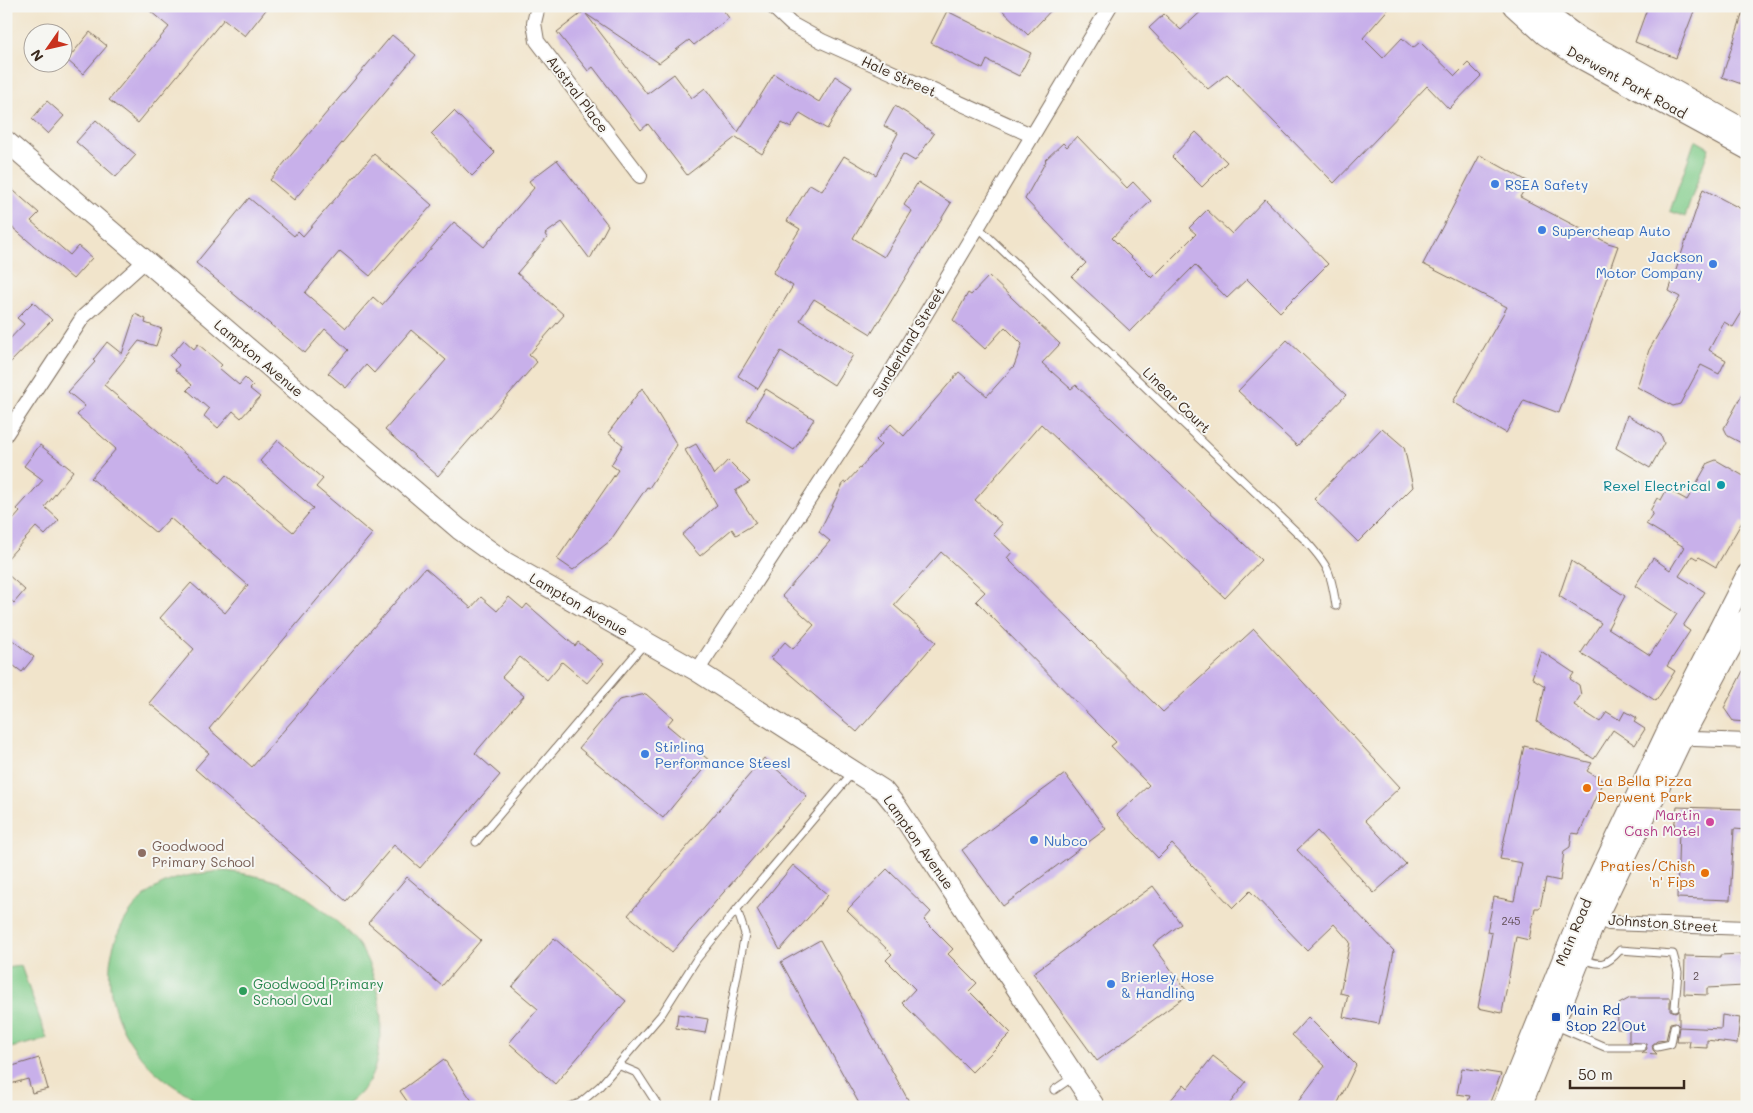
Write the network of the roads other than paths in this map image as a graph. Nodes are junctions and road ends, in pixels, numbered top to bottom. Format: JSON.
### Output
{"nodes":[{"id":1,"x":538,"y":6,"type":"edge"},
{"id":2,"x":772,"y":6,"type":"edge"},
{"id":3,"x":1110,"y":6,"type":"edge"},
{"id":4,"x":1513,"y":6,"type":"edge"},
{"id":5,"x":1546,"y":9,"type":"edge"},
{"id":6,"x":1747,"y":131,"type":"edge"},
{"id":7,"x":1031,"y":135,"type":"junction"},
{"id":8,"x":6,"y":141,"type":"edge"},
{"id":9,"x":1747,"y":149,"type":"edge"},
{"id":10,"x":640,"y":176,"type":"dead end"},
{"id":11,"x":977,"y":226,"type":"junction"},
{"id":12,"x":145,"y":261,"type":"junction"},
{"id":13,"x":6,"y":434,"type":"edge"},
{"id":14,"x":1747,"y":574,"type":"edge"},
{"id":15,"x":1336,"y":606,"type":"dead end"},
{"id":16,"x":1747,"y":618,"type":"edge"},
{"id":17,"x":645,"y":642,"type":"junction"},
{"id":18,"x":697,"y":671,"type":"junction"},
{"id":19,"x":1675,"y":733,"type":"junction"},
{"id":20,"x":1747,"y":741,"type":"edge"},
{"id":21,"x":854,"y":771,"type":"junction"},
{"id":22,"x":476,"y":842,"type":"dead end"},
{"id":23,"x":737,"y":909,"type":"junction"},
{"id":24,"x":1589,"y":914,"type":"junction"},
{"id":25,"x":1747,"y":928,"type":"edge"},
{"id":26,"x":1580,"y":958,"type":"junction"},
{"id":27,"x":1675,"y":1007,"type":"dead end"},
{"id":28,"x":1553,"y":1025,"type":"junction"},
{"id":29,"x":1674,"y":1027,"type":"dead end"},
{"id":30,"x":1642,"y":1047,"type":"dead end"},
{"id":31,"x":1657,"y":1047,"type":"dead end"},
{"id":32,"x":618,"y":1065,"type":"junction"},
{"id":33,"x":1075,"y":1076,"type":"junction"},
{"id":34,"x":1054,"y":1090,"type":"dead end"},
{"id":35,"x":568,"y":1107,"type":"edge"},
{"id":36,"x":659,"y":1107,"type":"edge"},
{"id":37,"x":712,"y":1107,"type":"edge"},
{"id":38,"x":1095,"y":1107,"type":"edge"},
{"id":39,"x":1503,"y":1107,"type":"edge"},
{"id":40,"x":1521,"y":1107,"type":"edge"}],
"edges":[{"from":1,"to":10,"type":"street","name":"Austral Place"},
{"from":2,"to":7,"type":"street","name":"Hale Street"},
{"from":3,"to":7,"type":"street","name":"Sunderland Street"},
{"from":4,"to":9,"type":"street","name":"Derwent Park Road"},
{"from":5,"to":6,"type":"street","name":"Derwent Park Road"},
{"from":7,"to":11,"type":"street","name":"Sunderland Street"},
{"from":8,"to":12,"type":"street","name":"Lampton Avenue"},
{"from":11,"to":15,"type":"lane","name":"Linear Court"},
{"from":11,"to":18,"type":"street","name":"Sunderland Street"},
{"from":12,"to":13,"type":"street"},
{"from":12,"to":17,"type":"street","name":"Lampton Avenue"},
{"from":14,"to":19,"type":"street","name":"Main Road"},
{"from":16,"to":19,"type":"street","name":"Main Road"},
{"from":17,"to":18,"type":"street","name":"Lampton Avenue"},
{"from":17,"to":22,"type":"lane"},
{"from":18,"to":21,"type":"street","name":"Lampton Avenue"},
{"from":19,"to":20,"type":"street"},
{"from":19,"to":24,"type":"street","name":"Main Road"},
{"from":21,"to":23,"type":"lane"},
{"from":21,"to":33,"type":"street","name":"Lampton Avenue"},
{"from":23,"to":32,"type":"lane"},
{"from":23,"to":37,"type":"lane"},
{"from":24,"to":25,"type":"street","name":"Johnston Street"},
{"from":24,"to":26,"type":"street","name":"Main Road"},
{"from":24,"to":39,"type":"street","name":"Main Road"},
{"from":26,"to":27,"type":"lane"},
{"from":26,"to":28,"type":"street","name":"Main Road"},
{"from":28,"to":30,"type":"lane"},
{"from":28,"to":40,"type":"street","name":"Main Road"},
{"from":29,"to":31,"type":"lane"},
{"from":32,"to":35,"type":"lane"},
{"from":32,"to":36,"type":"lane"},
{"from":33,"to":34,"type":"lane"},
{"from":33,"to":38,"type":"street","name":"Lampton Avenue"}]}
